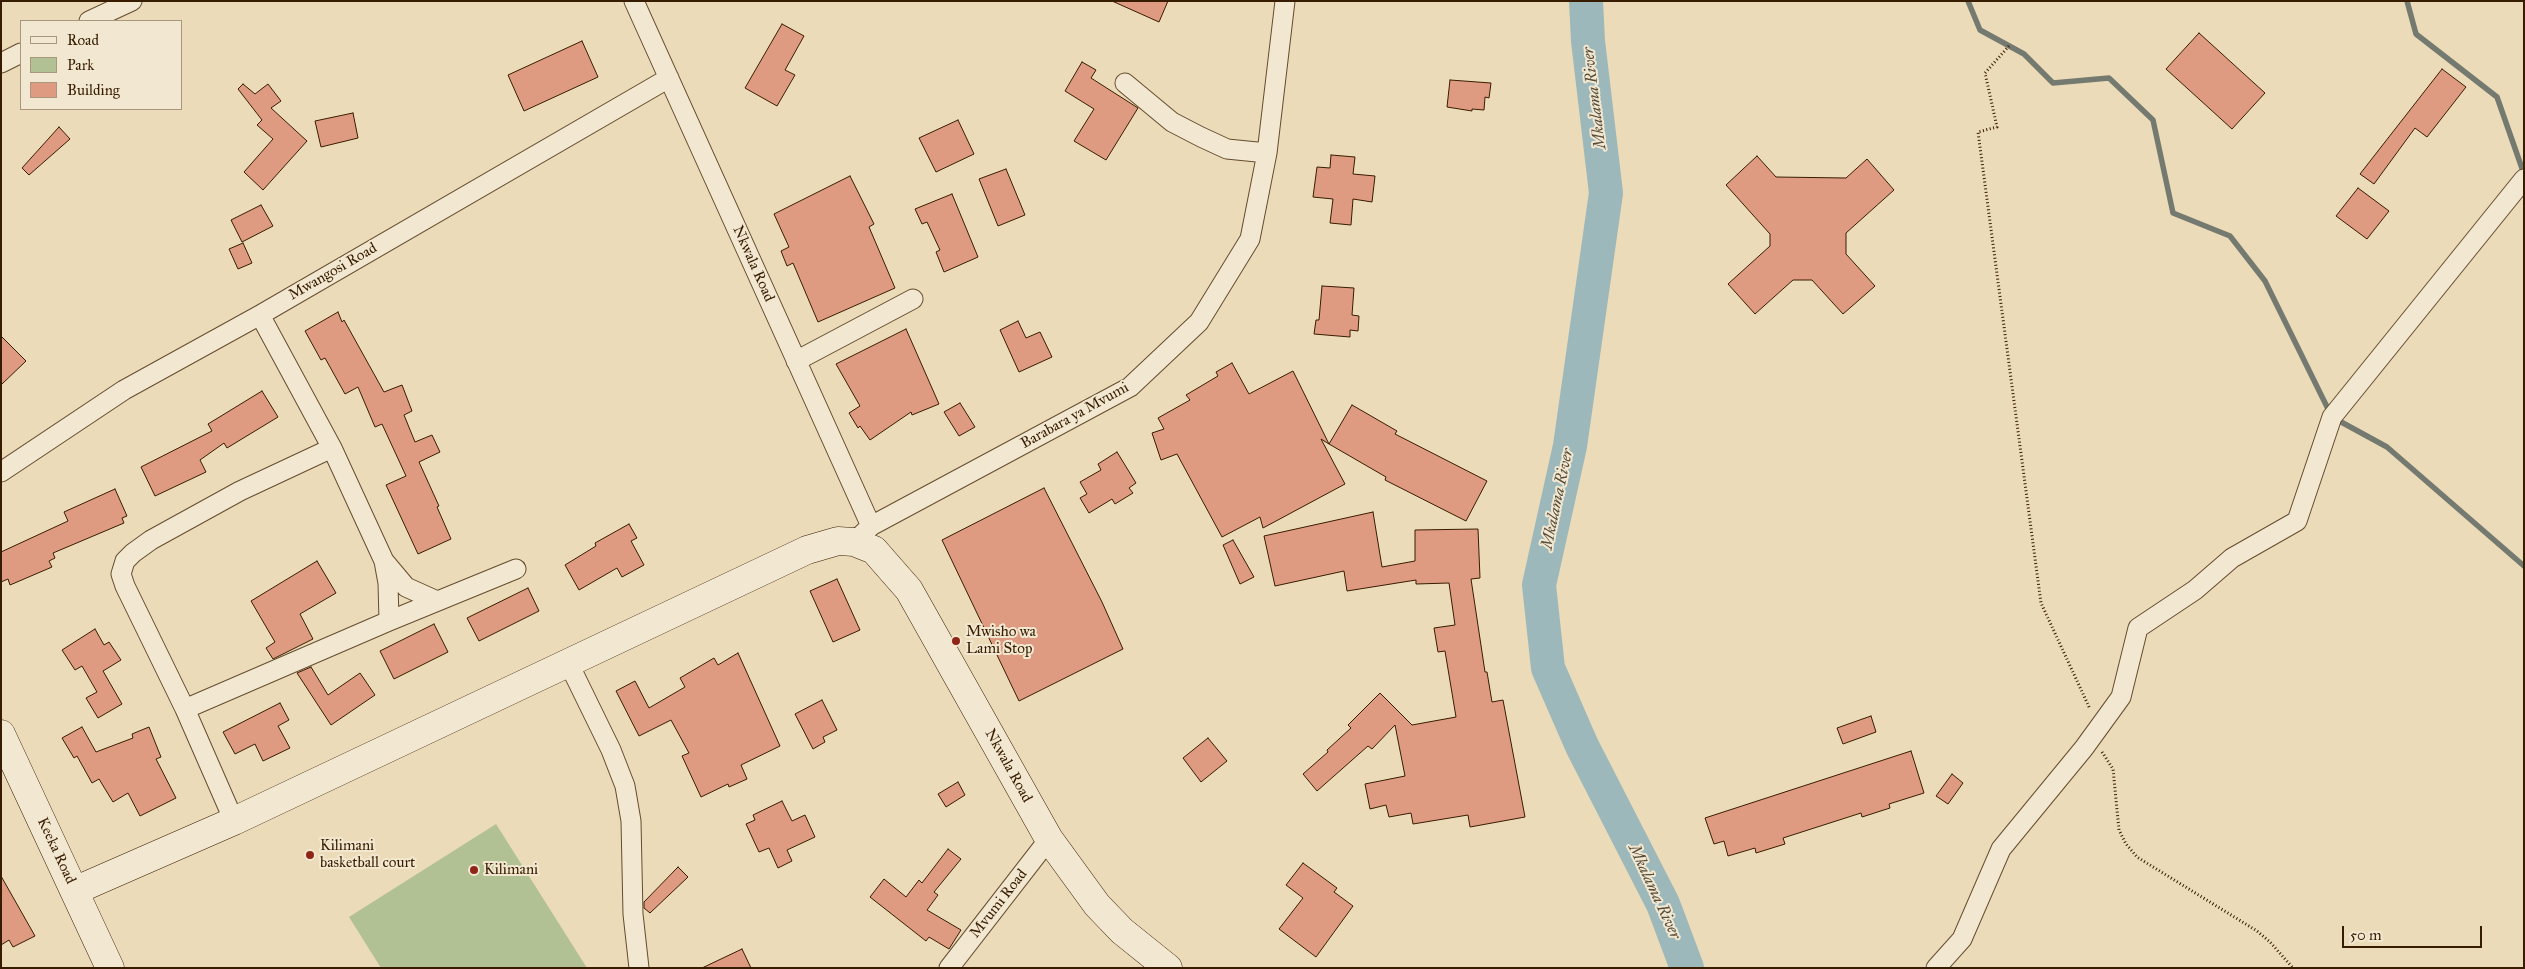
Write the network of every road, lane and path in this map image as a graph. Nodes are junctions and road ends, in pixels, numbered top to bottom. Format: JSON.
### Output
{"nodes":[{"id":1,"x":132,"y":1,"type":"edge"},
{"id":2,"x":634,"y":1,"type":"edge"},
{"id":3,"x":1285,"y":1,"type":"edge"},
{"id":4,"x":91,"y":20,"type":"edge"},
{"id":5,"x":2009,"y":46,"type":"dead end"},
{"id":6,"x":20,"y":54,"type":"edge"},
{"id":7,"x":1,"y":63,"type":"edge"},
{"id":8,"x":669,"y":78,"type":"junction"},
{"id":9,"x":1125,"y":83,"type":"dead end"},
{"id":10,"x":1267,"y":154,"type":"junction"},
{"id":11,"x":2524,"y":179,"type":"edge"},
{"id":12,"x":913,"y":299,"type":"dead end"},
{"id":13,"x":260,"y":315,"type":"junction"},
{"id":14,"x":796,"y":360,"type":"junction"},
{"id":15,"x":332,"y":448,"type":"junction"},
{"id":16,"x":1,"y":472,"type":"edge"},
{"id":17,"x":865,"y":538,"type":"junction"},
{"id":18,"x":384,"y":561,"type":"junction"},
{"id":19,"x":516,"y":569,"type":"dead end"},
{"id":20,"x":438,"y":601,"type":"junction"},
{"id":21,"x":389,"y":621,"type":"junction"},
{"id":22,"x":568,"y":662,"type":"junction"},
{"id":23,"x":185,"y":709,"type":"junction"},
{"id":24,"x":2099,"y":728,"type":"junction"},
{"id":25,"x":1,"y":734,"type":"edge"},
{"id":26,"x":2084,"y":748,"type":"junction"},
{"id":27,"x":234,"y":821,"type":"junction"},
{"id":28,"x":1049,"y":839,"type":"junction"},
{"id":29,"x":74,"y":891,"type":"junction"},
{"id":30,"x":110,"y":968,"type":"edge"},
{"id":31,"x":639,"y":968,"type":"edge"},
{"id":32,"x":949,"y":968,"type":"edge"},
{"id":33,"x":1168,"y":968,"type":"edge"},
{"id":34,"x":1936,"y":968,"type":"edge"},
{"id":35,"x":2293,"y":968,"type":"edge"}],
"edges":[{"from":1,"to":4,"type":"street"},
{"from":2,"to":8,"type":"street","name":"Nkwala Road"},
{"from":3,"to":10,"type":"street","name":"Barabara ya Mvumi"},
{"from":5,"to":24,"type":"path"},
{"from":6,"to":7,"type":"street"},
{"from":8,"to":13,"type":"street","name":"Mwangosi Road"},
{"from":8,"to":14,"type":"street","name":"Nkwala Road"},
{"from":9,"to":10,"type":"street"},
{"from":10,"to":17,"type":"street","name":"Barabara ya Mvumi"},
{"from":11,"to":24,"type":"street"},
{"from":12,"to":14,"type":"street"},
{"from":13,"to":15,"type":"street"},
{"from":13,"to":16,"type":"street","name":"Mwangosi Road"},
{"from":14,"to":17,"type":"street","name":"Nkwala Road"},
{"from":15,"to":18,"type":"street"},
{"from":15,"to":23,"type":"street"},
{"from":17,"to":22,"type":"street"},
{"from":17,"to":28,"type":"street","name":"Nkwala Road"},
{"from":18,"to":20,"type":"street"},
{"from":18,"to":21,"type":"street"},
{"from":19,"to":20,"type":"street"},
{"from":20,"to":21,"type":"street"},
{"from":21,"to":23,"type":"street"},
{"from":22,"to":27,"type":"street"},
{"from":22,"to":31,"type":"street"},
{"from":23,"to":27,"type":"street"},
{"from":24,"to":26,"type":"street"},
{"from":25,"to":29,"type":"street","name":"Keeka Road"},
{"from":26,"to":34,"type":"street"},
{"from":26,"to":35,"type":"path"},
{"from":27,"to":29,"type":"street"},
{"from":28,"to":32,"type":"street","name":"Mvumi Road"},
{"from":28,"to":33,"type":"street","name":"Nkwala Road"},
{"from":29,"to":30,"type":"street","name":"Keeka Road"}]}
